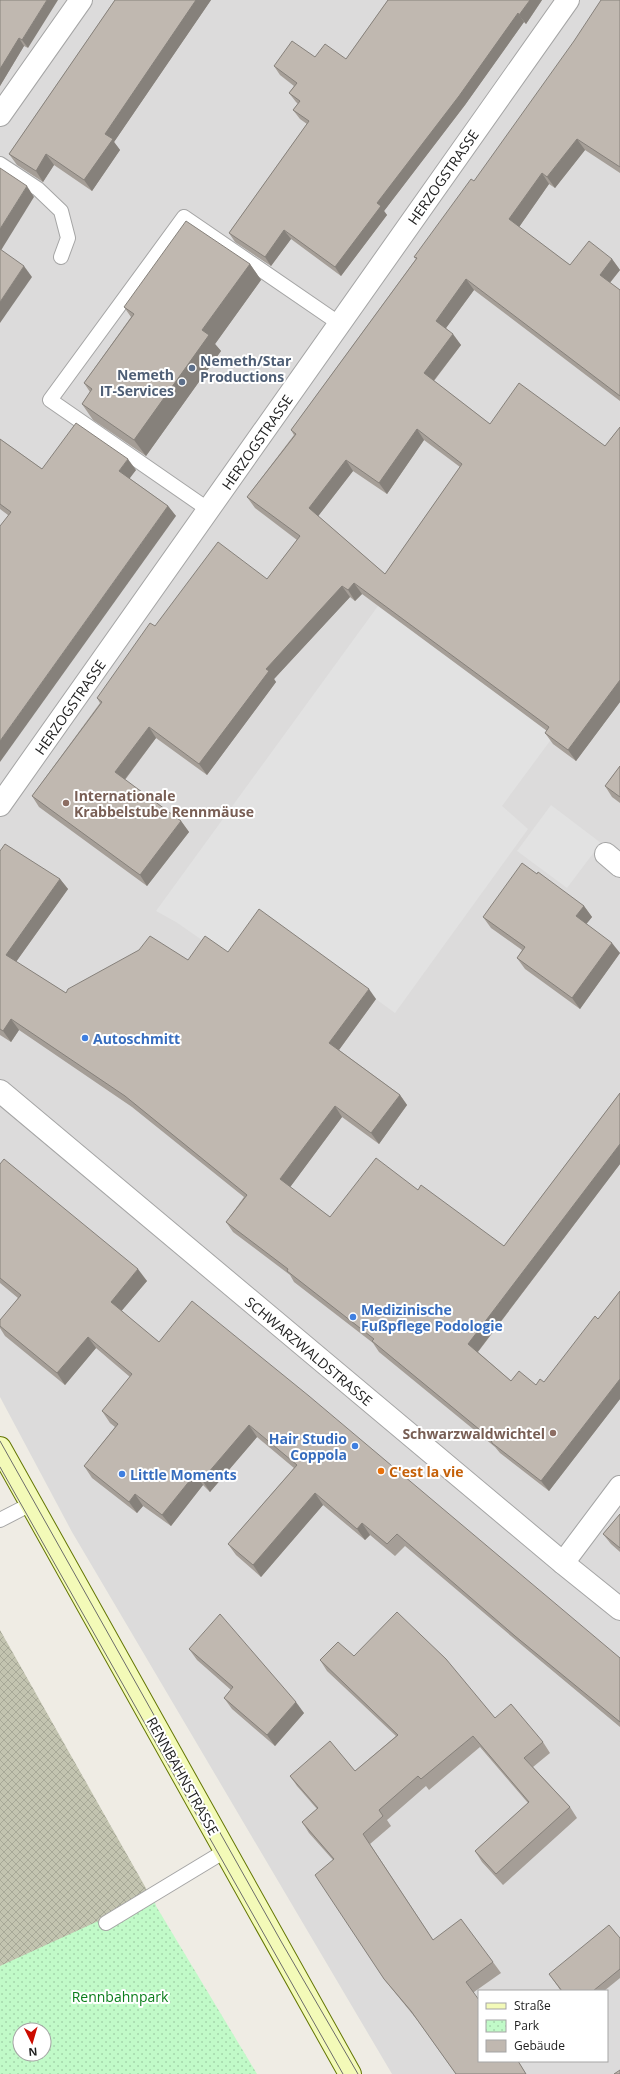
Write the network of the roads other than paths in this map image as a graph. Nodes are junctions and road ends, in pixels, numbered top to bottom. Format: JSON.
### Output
{"nodes":[{"id":1,"x":81,"y":0,"type":"edge"},
{"id":2,"x":568,"y":0,"type":"edge"},
{"id":3,"x":0,"y":115,"type":"edge"},
{"id":4,"x":0,"y":164,"type":"edge"},
{"id":5,"x":61,"y":257,"type":"dead end"},
{"id":6,"x":340,"y":324,"type":"junction"},
{"id":7,"x":209,"y":510,"type":"junction"},
{"id":8,"x":0,"y":805,"type":"edge"},
{"id":9,"x":0,"y":1091,"type":"edge"},
{"id":10,"x":0,"y":1448,"type":"edge"},
{"id":11,"x":0,"y":1457,"type":"edge"},
{"id":12,"x":16,"y":1478,"type":"junction"},
{"id":13,"x":620,"y":1486,"type":"edge"},
{"id":14,"x":31,"y":1504,"type":"junction"},
{"id":15,"x":0,"y":1520,"type":"edge"},
{"id":16,"x":563,"y":1563,"type":"junction"},
{"id":17,"x":620,"y":1609,"type":"edge"},
{"id":18,"x":225,"y":1851,"type":"junction"},
{"id":19,"x":106,"y":1923,"type":"dead end"},
{"id":20,"x":350,"y":2074,"type":"edge"}],
"edges":[{"from":1,"to":3,"type":"street"},
{"from":2,"to":6,"type":"street","name":"HERZOGSTRASSE"},
{"from":4,"to":5,"type":"lane"},
{"from":6,"to":7,"type":"street","name":"HERZOGSTRASSE"},
{"from":6,"to":7,"type":"lane"},
{"from":7,"to":8,"type":"street","name":"HERZOGSTRASSE"},
{"from":9,"to":16,"type":"street","name":"SCHWARZWALDSTRASSE"},
{"from":10,"to":12,"type":"main road","name":"RENNBAHNSTRASSE"},
{"from":11,"to":12,"type":"main road","name":"RENNBAHNSTRASSE"},
{"from":12,"to":14,"type":"main road","name":"RENNBAHNSTRASSE"},
{"from":13,"to":16,"type":"street"},
{"from":14,"to":15,"type":"lane"},
{"from":14,"to":18,"type":"main road","name":"RENNBAHNSTRASSE"},
{"from":16,"to":17,"type":"street","name":"SCHWARZWALDSTRASSE"},
{"from":18,"to":19,"type":"lane"},
{"from":18,"to":20,"type":"main road","name":"RENNBAHNSTRASSE"}]}
